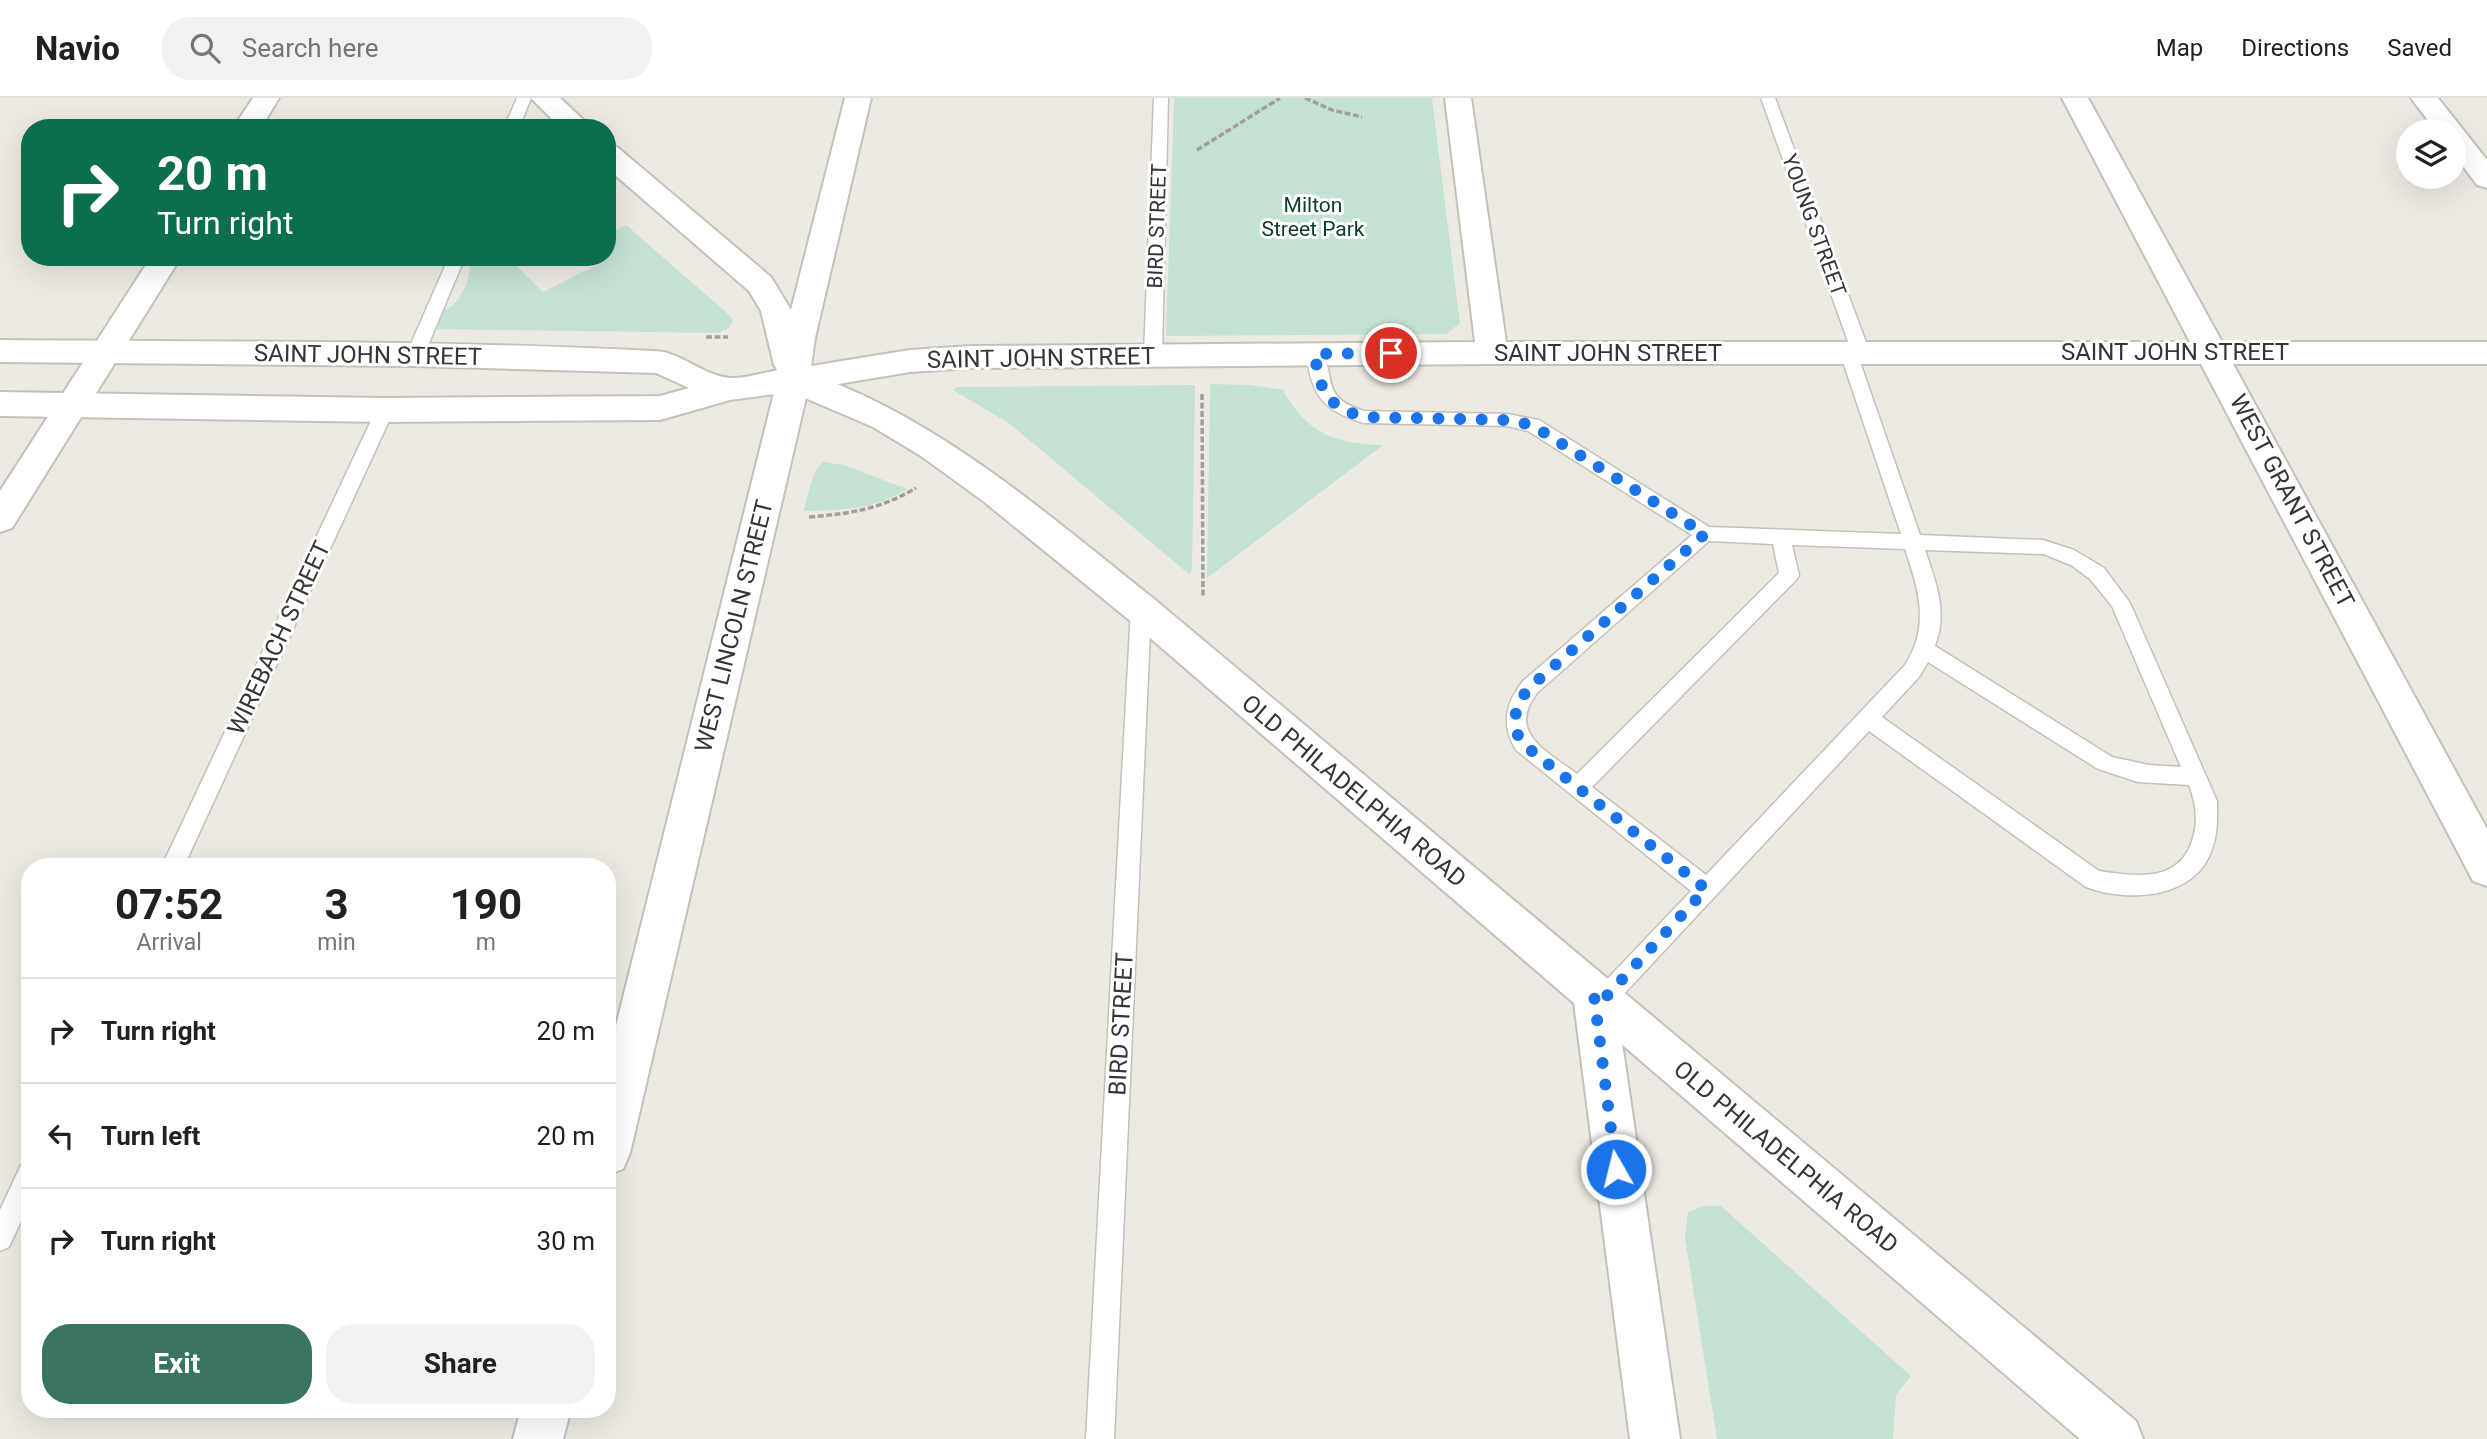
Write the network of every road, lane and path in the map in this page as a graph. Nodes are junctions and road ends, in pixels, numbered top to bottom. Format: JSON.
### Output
{"nodes":[{"id":1,"x":266,"y":98,"type":"edge"},
{"id":2,"x":524,"y":98,"type":"edge"},
{"id":3,"x":544,"y":98,"type":"edge"},
{"id":4,"x":858,"y":98,"type":"edge"},
{"id":5,"x":1161,"y":98,"type":"edge"},
{"id":6,"x":1280,"y":98,"type":"edge"},
{"id":7,"x":1305,"y":98,"type":"edge"},
{"id":8,"x":1458,"y":98,"type":"edge"},
{"id":9,"x":1768,"y":98,"type":"edge"},
{"id":10,"x":2075,"y":98,"type":"edge"},
{"id":11,"x":2424,"y":98,"type":"edge"},
{"id":12,"x":1362,"y":117,"type":"dead end"},
{"id":13,"x":253,"y":119,"type":"edge"},
{"id":14,"x":515,"y":119,"type":"edge"},
{"id":15,"x":568,"y":119,"type":"edge"},
{"id":16,"x":2441,"y":119,"type":"edge"},
{"id":17,"x":2466,"y":152,"type":"edge"},
{"id":18,"x":616,"y":161,"type":"edge"},
{"id":19,"x":1159,"y":169,"type":"junction"},
{"id":20,"x":2487,"y":179,"type":"edge"},
{"id":21,"x":160,"y":266,"type":"edge"},
{"id":22,"x":453,"y":266,"type":"edge"},
{"id":23,"x":0,"y":351,"type":"edge"},
{"id":24,"x":106,"y":352,"type":"junction"},
{"id":25,"x":2213,"y":352,"type":"junction"},
{"id":26,"x":1492,"y":353,"type":"junction"},
{"id":27,"x":1855,"y":353,"type":"junction"},
{"id":28,"x":2487,"y":353,"type":"edge"},
{"id":29,"x":1315,"y":354,"type":"junction"},
{"id":30,"x":415,"y":355,"type":"junction"},
{"id":31,"x":1153,"y":355,"type":"junction"},
{"id":32,"x":794,"y":380,"type":"junction"},
{"id":33,"x":1202,"y":381,"type":"dead end"},
{"id":34,"x":730,"y":389,"type":"junction"},
{"id":35,"x":0,"y":404,"type":"edge"},
{"id":36,"x":72,"y":405,"type":"junction"},
{"id":37,"x":385,"y":411,"type":"junction"},
{"id":38,"x":918,"y":488,"type":"dead end"},
{"id":39,"x":797,"y":518,"type":"dead end"},
{"id":40,"x":0,"y":519,"type":"edge"},
{"id":41,"x":1705,"y":534,"type":"junction"},
{"id":42,"x":1781,"y":537,"type":"junction"},
{"id":43,"x":1912,"y":542,"type":"junction"},
{"id":44,"x":1203,"y":596,"type":"dead end"},
{"id":45,"x":1141,"y":609,"type":"junction"},
{"id":46,"x":1925,"y":650,"type":"junction"},
{"id":47,"x":1867,"y":718,"type":"junction"},
{"id":48,"x":2195,"y":776,"type":"junction"},
{"id":49,"x":1577,"y":787,"type":"junction"},
{"id":50,"x":177,"y":858,"type":"edge"},
{"id":51,"x":2487,"y":868,"type":"edge"},
{"id":52,"x":1706,"y":889,"type":"junction"},
{"id":53,"x":1598,"y":998,"type":"junction"},
{"id":54,"x":616,"y":1116,"type":"edge"},
{"id":55,"x":21,"y":1193,"type":"edge"},
{"id":56,"x":0,"y":1238,"type":"edge"},
{"id":57,"x":544,"y":1418,"type":"edge"},
{"id":58,"x":538,"y":1439,"type":"edge"},
{"id":59,"x":1100,"y":1439,"type":"edge"},
{"id":60,"x":1655,"y":1439,"type":"edge"},
{"id":61,"x":2118,"y":1439,"type":"edge"}],
"edges":[{"from":1,"to":13,"type":"street"},
{"from":2,"to":14,"type":"lane"},
{"from":3,"to":15,"type":"street"},
{"from":4,"to":32,"type":"street","name":"WEST LINCOLN STREET"},
{"from":5,"to":19,"type":"lane","name":"BIRD STREET"},
{"from":6,"to":19,"type":"path"},
{"from":7,"to":12,"type":"path"},
{"from":8,"to":26,"type":"street"},
{"from":9,"to":27,"type":"lane","name":"YOUNG STREET"},
{"from":10,"to":25,"type":"street","name":"WEST GRANT STREET"},
{"from":11,"to":16,"type":"street"},
{"from":17,"to":20,"type":"street"},
{"from":18,"to":32,"type":"street"},
{"from":19,"to":31,"type":"lane","name":"BIRD STREET"},
{"from":21,"to":24,"type":"street"},
{"from":22,"to":30,"type":"lane"},
{"from":23,"to":24,"type":"street","name":"SAINT JOHN STREET"},
{"from":24,"to":30,"type":"street","name":"SAINT JOHN STREET"},
{"from":24,"to":36,"type":"street"},
{"from":25,"to":27,"type":"street","name":"SAINT JOHN STREET"},
{"from":25,"to":28,"type":"street","name":"SAINT JOHN STREET"},
{"from":25,"to":51,"type":"street","name":"WEST GRANT STREET"},
{"from":26,"to":27,"type":"street","name":"SAINT JOHN STREET"},
{"from":26,"to":29,"type":"street","name":"SAINT JOHN STREET"},
{"from":27,"to":43,"type":"lane","name":"YOUNG STREET"},
{"from":29,"to":31,"type":"street","name":"SAINT JOHN STREET"},
{"from":29,"to":41,"type":"lane"},
{"from":30,"to":34,"type":"street","name":"SAINT JOHN STREET"},
{"from":31,"to":32,"type":"street","name":"SAINT JOHN STREET"},
{"from":32,"to":34,"type":"street","name":"SAINT JOHN STREET"},
{"from":32,"to":45,"type":"street","name":"OLD PHILADELPHIA ROAD"},
{"from":32,"to":54,"type":"street","name":"WEST LINCOLN STREET"},
{"from":33,"to":44,"type":"path"},
{"from":34,"to":37,"type":"street","name":"SAINT JOHN STREET"},
{"from":35,"to":36,"type":"street","name":"SAINT JOHN STREET"},
{"from":36,"to":37,"type":"street","name":"SAINT JOHN STREET"},
{"from":36,"to":40,"type":"street"},
{"from":37,"to":50,"type":"lane","name":"WIREBACH STREET"},
{"from":38,"to":39,"type":"path"},
{"from":41,"to":42,"type":"lane"},
{"from":41,"to":49,"type":"lane"},
{"from":42,"to":43,"type":"lane"},
{"from":42,"to":49,"type":"lane"},
{"from":43,"to":46,"type":"lane","name":"YOUNG STREET"},
{"from":43,"to":48,"type":"lane"},
{"from":45,"to":53,"type":"street","name":"OLD PHILADELPHIA ROAD"},
{"from":45,"to":59,"type":"lane","name":"BIRD STREET"},
{"from":46,"to":47,"type":"lane"},
{"from":46,"to":48,"type":"lane"},
{"from":47,"to":48,"type":"lane"},
{"from":47,"to":52,"type":"lane"},
{"from":49,"to":52,"type":"lane"},
{"from":52,"to":53,"type":"lane"},
{"from":53,"to":60,"type":"street"},
{"from":53,"to":61,"type":"street","name":"OLD PHILADELPHIA ROAD"},
{"from":55,"to":56,"type":"lane"},
{"from":57,"to":58,"type":"street"}]}
